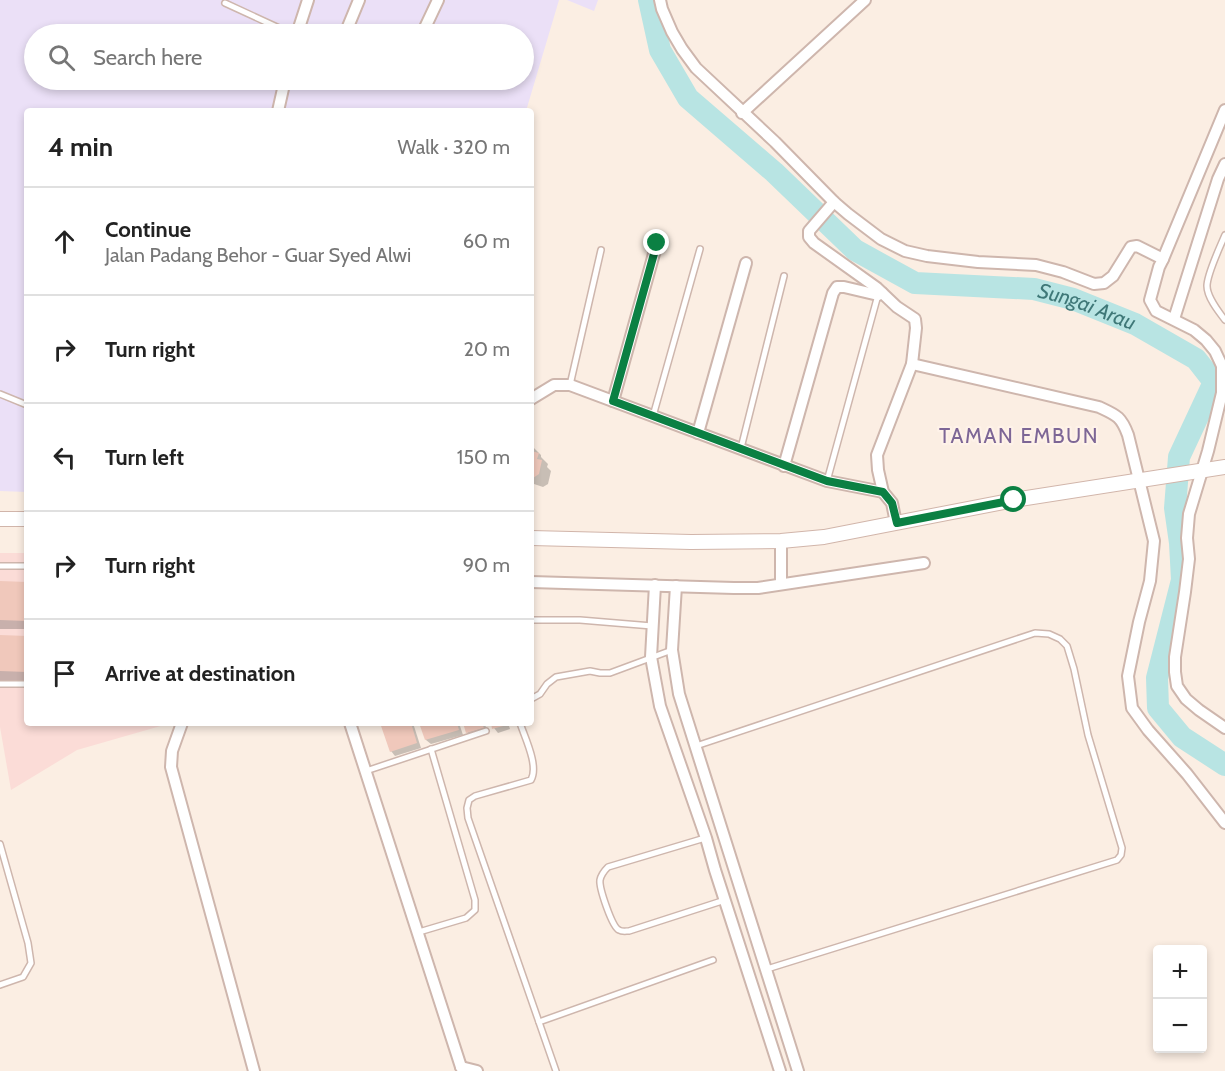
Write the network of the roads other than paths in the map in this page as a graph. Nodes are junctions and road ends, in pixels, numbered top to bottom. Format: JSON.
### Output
{"nodes":[{"id":1,"x":308,"y":0,"type":"edge"},
{"id":2,"x":359,"y":0,"type":"edge"},
{"id":3,"x":438,"y":0,"type":"edge"},
{"id":4,"x":660,"y":0,"type":"edge"},
{"id":5,"x":864,"y":0,"type":"edge"},
{"id":6,"x":225,"y":3,"type":"dead end"},
{"id":7,"x":270,"y":24,"type":"edge"},
{"id":8,"x":300,"y":24,"type":"edge"},
{"id":9,"x":349,"y":24,"type":"edge"},
{"id":10,"x":427,"y":24,"type":"edge"},
{"id":11,"x":283,"y":90,"type":"edge"},
{"id":12,"x":279,"y":108,"type":"edge"},
{"id":13,"x":1225,"y":110,"type":"edge"},
{"id":14,"x":742,"y":113,"type":"junction"},
{"id":15,"x":1225,"y":164,"type":"edge"},
{"id":16,"x":1222,"y":181,"type":"edge"},
{"id":17,"x":831,"y":204,"type":"junction"},
{"id":18,"x":1225,"y":235,"type":"edge"},
{"id":19,"x":657,"y":243,"type":"dead end"},
{"id":20,"x":700,"y":249,"type":"dead end"},
{"id":21,"x":601,"y":250,"type":"dead end"},
{"id":22,"x":1162,"y":259,"type":"junction"},
{"id":23,"x":746,"y":262,"type":"dead end"},
{"id":24,"x":784,"y":276,"type":"dead end"},
{"id":25,"x":880,"y":294,"type":"junction"},
{"id":26,"x":1174,"y":319,"type":"junction"},
{"id":27,"x":1225,"y":320,"type":"edge"},
{"id":28,"x":912,"y":364,"type":"junction"},
{"id":29,"x":570,"y":385,"type":"junction"},
{"id":30,"x":0,"y":394,"type":"edge"},
{"id":31,"x":534,"y":397,"type":"edge"},
{"id":32,"x":613,"y":401,"type":"junction"},
{"id":33,"x":24,"y":404,"type":"edge"},
{"id":34,"x":653,"y":416,"type":"junction"},
{"id":35,"x":698,"y":433,"type":"junction"},
{"id":36,"x":741,"y":448,"type":"junction"},
{"id":37,"x":784,"y":466,"type":"junction"},
{"id":38,"x":1225,"y":467,"type":"edge"},
{"id":39,"x":1199,"y":471,"type":"junction"},
{"id":40,"x":827,"y":481,"type":"junction"},
{"id":41,"x":1141,"y":481,"type":"junction"},
{"id":42,"x":883,"y":492,"type":"junction"},
{"id":43,"x":0,"y":519,"type":"edge"},
{"id":44,"x":24,"y":519,"type":"edge"},
{"id":45,"x":897,"y":523,"type":"junction"},
{"id":46,"x":534,"y":538,"type":"edge"},
{"id":47,"x":781,"y":541,"type":"junction"},
{"id":48,"x":924,"y":563,"type":"dead end"},
{"id":49,"x":0,"y":566,"type":"edge"},
{"id":50,"x":24,"y":566,"type":"edge"},
{"id":51,"x":534,"y":582,"type":"edge"},
{"id":52,"x":781,"y":584,"type":"junction"},
{"id":53,"x":655,"y":585,"type":"junction"},
{"id":54,"x":676,"y":586,"type":"junction"},
{"id":55,"x":534,"y":620,"type":"edge"},
{"id":56,"x":653,"y":626,"type":"junction"},
{"id":57,"x":672,"y":650,"type":"junction"},
{"id":58,"x":651,"y":657,"type":"junction"},
{"id":59,"x":0,"y":684,"type":"edge"},
{"id":60,"x":24,"y":684,"type":"edge"},
{"id":61,"x":534,"y":697,"type":"edge"},
{"id":62,"x":181,"y":726,"type":"edge"},
{"id":63,"x":351,"y":726,"type":"edge"},
{"id":64,"x":521,"y":726,"type":"edge"},
{"id":65,"x":1225,"y":728,"type":"edge"},
{"id":66,"x":486,"y":731,"type":"dead end"},
{"id":67,"x":694,"y":746,"type":"junction"},
{"id":68,"x":431,"y":749,"type":"junction"},
{"id":69,"x":366,"y":771,"type":"junction"},
{"id":70,"x":1225,"y":823,"type":"edge"},
{"id":71,"x":706,"y":838,"type":"junction"},
{"id":72,"x":0,"y":844,"type":"edge"},
{"id":73,"x":725,"y":900,"type":"junction"},
{"id":74,"x":419,"y":932,"type":"junction"},
{"id":75,"x":713,"y":960,"type":"dead end"},
{"id":76,"x":765,"y":969,"type":"junction"},
{"id":77,"x":0,"y":985,"type":"edge"},
{"id":78,"x":539,"y":1022,"type":"junction"},
{"id":79,"x":457,"y":1069,"type":"edge"},
{"id":80,"x":252,"y":1070,"type":"edge"},
{"id":81,"x":477,"y":1071,"type":"edge"},
{"id":82,"x":556,"y":1071,"type":"edge"},
{"id":83,"x":780,"y":1071,"type":"edge"},
{"id":84,"x":798,"y":1071,"type":"edge"}],
"edges":[{"from":1,"to":8,"type":"street"},
{"from":2,"to":9,"type":"street"},
{"from":3,"to":10,"type":"street"},
{"from":4,"to":14,"type":"street"},
{"from":5,"to":14,"type":"street"},
{"from":6,"to":7,"type":"lane"},
{"from":11,"to":12,"type":"street"},
{"from":13,"to":22,"type":"street"},
{"from":14,"to":17,"type":"street"},
{"from":15,"to":16,"type":"street"},
{"from":16,"to":26,"type":"street"},
{"from":17,"to":22,"type":"street"},
{"from":17,"to":25,"type":"street"},
{"from":18,"to":27,"type":"lane"},
{"from":19,"to":32,"type":"street"},
{"from":20,"to":34,"type":"lane"},
{"from":21,"to":29,"type":"lane"},
{"from":22,"to":26,"type":"street"},
{"from":23,"to":35,"type":"street"},
{"from":24,"to":36,"type":"lane"},
{"from":25,"to":28,"type":"street"},
{"from":25,"to":37,"type":"street"},
{"from":25,"to":40,"type":"lane"},
{"from":26,"to":39,"type":"street"},
{"from":28,"to":41,"type":"street"},
{"from":28,"to":42,"type":"street"},
{"from":29,"to":31,"type":"street"},
{"from":29,"to":32,"type":"street"},
{"from":30,"to":33,"type":"lane"},
{"from":32,"to":34,"type":"street"},
{"from":34,"to":35,"type":"street"},
{"from":35,"to":36,"type":"street"},
{"from":36,"to":37,"type":"street"},
{"from":37,"to":40,"type":"street"},
{"from":38,"to":39,"type":"main road"},
{"from":39,"to":41,"type":"main road"},
{"from":39,"to":65,"type":"street"},
{"from":40,"to":42,"type":"street"},
{"from":41,"to":45,"type":"main road"},
{"from":41,"to":70,"type":"street"},
{"from":42,"to":45,"type":"street"},
{"from":43,"to":44,"type":"main road"},
{"from":45,"to":47,"type":"main road"},
{"from":46,"to":47,"type":"main road"},
{"from":47,"to":52,"type":"street"},
{"from":48,"to":52,"type":"street"},
{"from":49,"to":50,"type":"lane"},
{"from":51,"to":53,"type":"street"},
{"from":52,"to":54,"type":"street"},
{"from":53,"to":54,"type":"street"},
{"from":53,"to":56,"type":"street"},
{"from":54,"to":57,"type":"street"},
{"from":55,"to":56,"type":"lane"},
{"from":56,"to":58,"type":"street"},
{"from":57,"to":58,"type":"lane"},
{"from":57,"to":67,"type":"street"},
{"from":58,"to":61,"type":"lane"},
{"from":58,"to":71,"type":"street"},
{"from":59,"to":60,"type":"lane"},
{"from":62,"to":80,"type":"street"},
{"from":63,"to":69,"type":"street"},
{"from":64,"to":78,"type":"lane"},
{"from":66,"to":68,"type":"lane"},
{"from":67,"to":76,"type":"street"},
{"from":67,"to":76,"type":"lane"},
{"from":68,"to":69,"type":"lane"},
{"from":68,"to":74,"type":"lane"},
{"from":69,"to":74,"type":"street"},
{"from":71,"to":73,"type":"street"},
{"from":71,"to":73,"type":"lane"},
{"from":72,"to":77,"type":"lane"},
{"from":73,"to":83,"type":"street"},
{"from":74,"to":79,"type":"street"},
{"from":75,"to":78,"type":"lane"},
{"from":76,"to":84,"type":"street"},
{"from":78,"to":82,"type":"lane"},
{"from":79,"to":81,"type":"street"}]}
